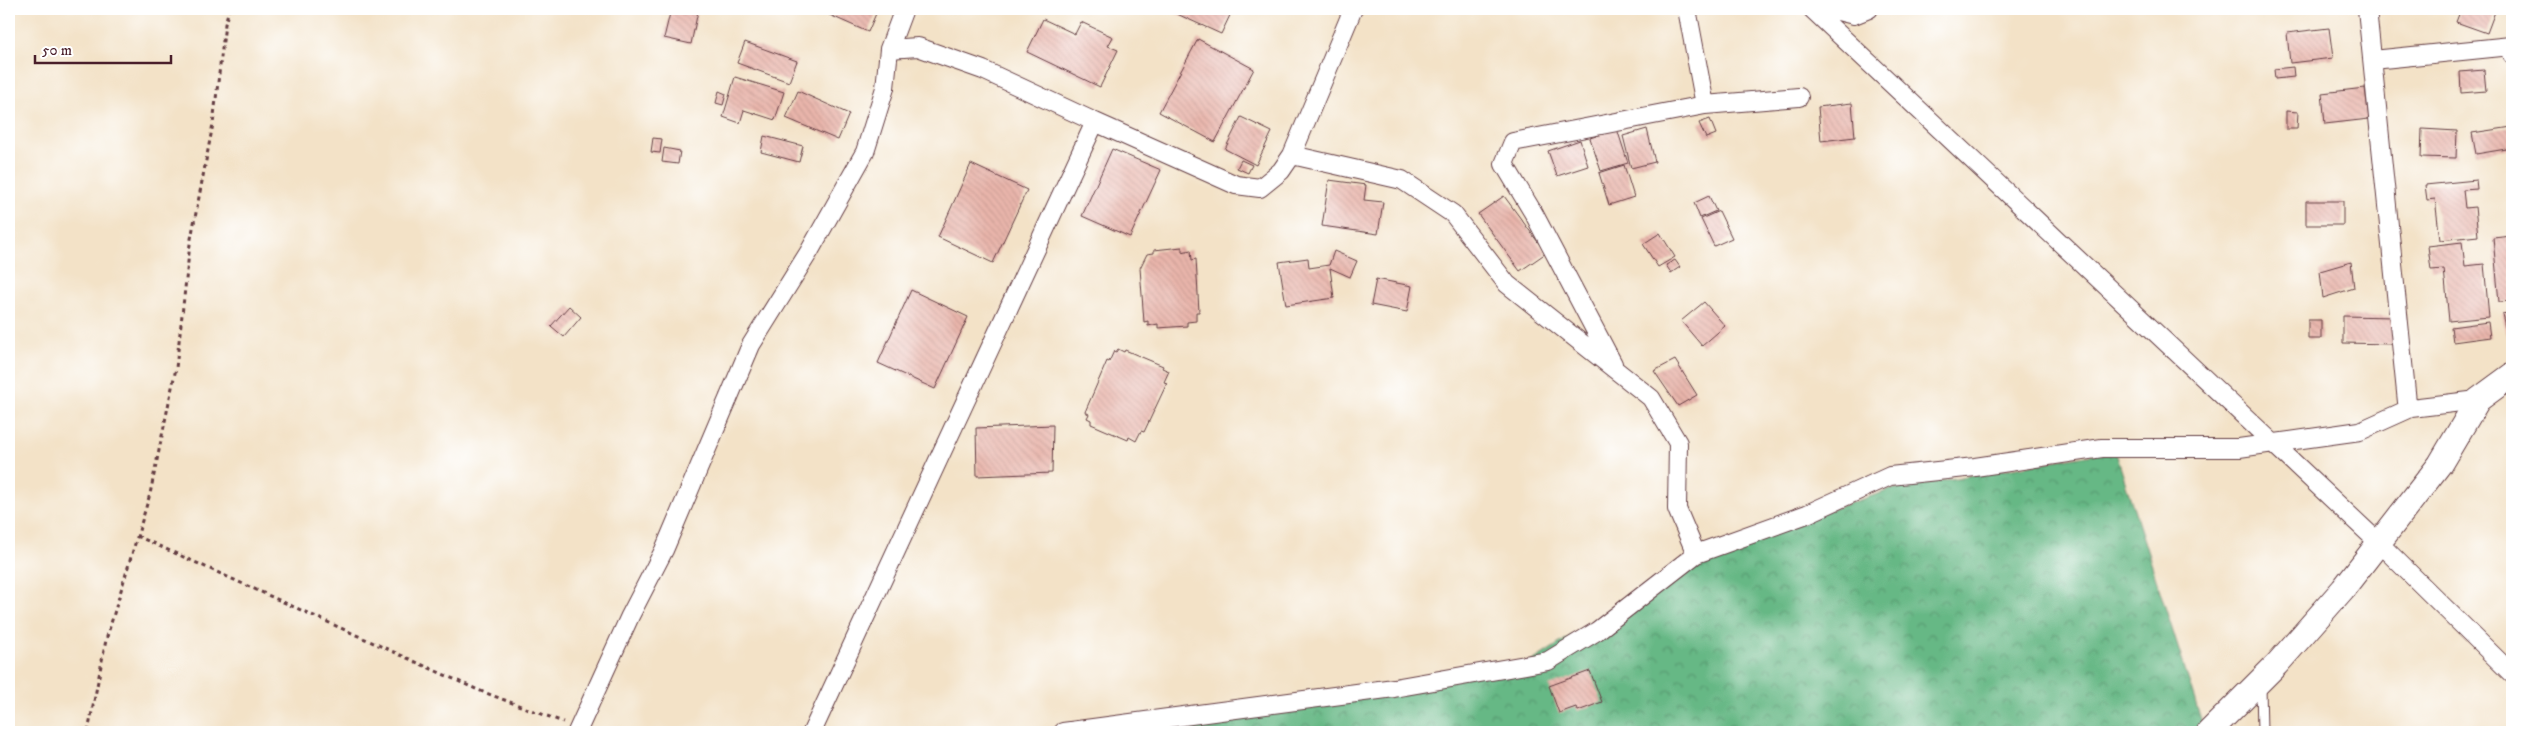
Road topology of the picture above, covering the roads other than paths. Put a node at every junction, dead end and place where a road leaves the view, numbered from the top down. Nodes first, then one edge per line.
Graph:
1 (904, 9) edge
2 (1353, 9) edge
3 (1687, 9) edge
4 (1812, 9) edge
5 (1830, 9) edge
6 (1869, 9) edge
7 (2367, 9) edge
8 (889, 49) junction
9 (2512, 54) edge
10 (2374, 60) junction
11 (1799, 97) dead end
12 (1705, 105) junction
13 (1094, 122) junction
14 (1292, 155) junction
15 (1615, 369) junction
16 (2512, 375) edge
17 (2478, 400) junction
18 (2411, 408) junction
19 (2270, 444) junction
20 (2379, 543) junction
21 (1696, 554) junction
22 (2512, 674) edge
23 (2260, 680) junction
24 (578, 730) edge
25 (812, 732) edge
26 (1062, 732) edge
27 (2209, 732) edge
28 (2262, 732) edge

1 - 8 street
2 - 14 street
3 - 12 street
4 - 19 street
5 - 6 street
7 - 10 street
8 - 13 street
8 - 24 street
9 - 10 street
10 - 18 street
11 - 12 street
12 - 15 street
13 - 14 street
13 - 25 street
14 - 15 street
15 - 21 street
16 - 17 street
17 - 18 street
17 - 20 street
18 - 19 street
19 - 20 street
19 - 21 street
20 - 22 street
20 - 23 street
21 - 26 street
23 - 27 street
23 - 28 lane

